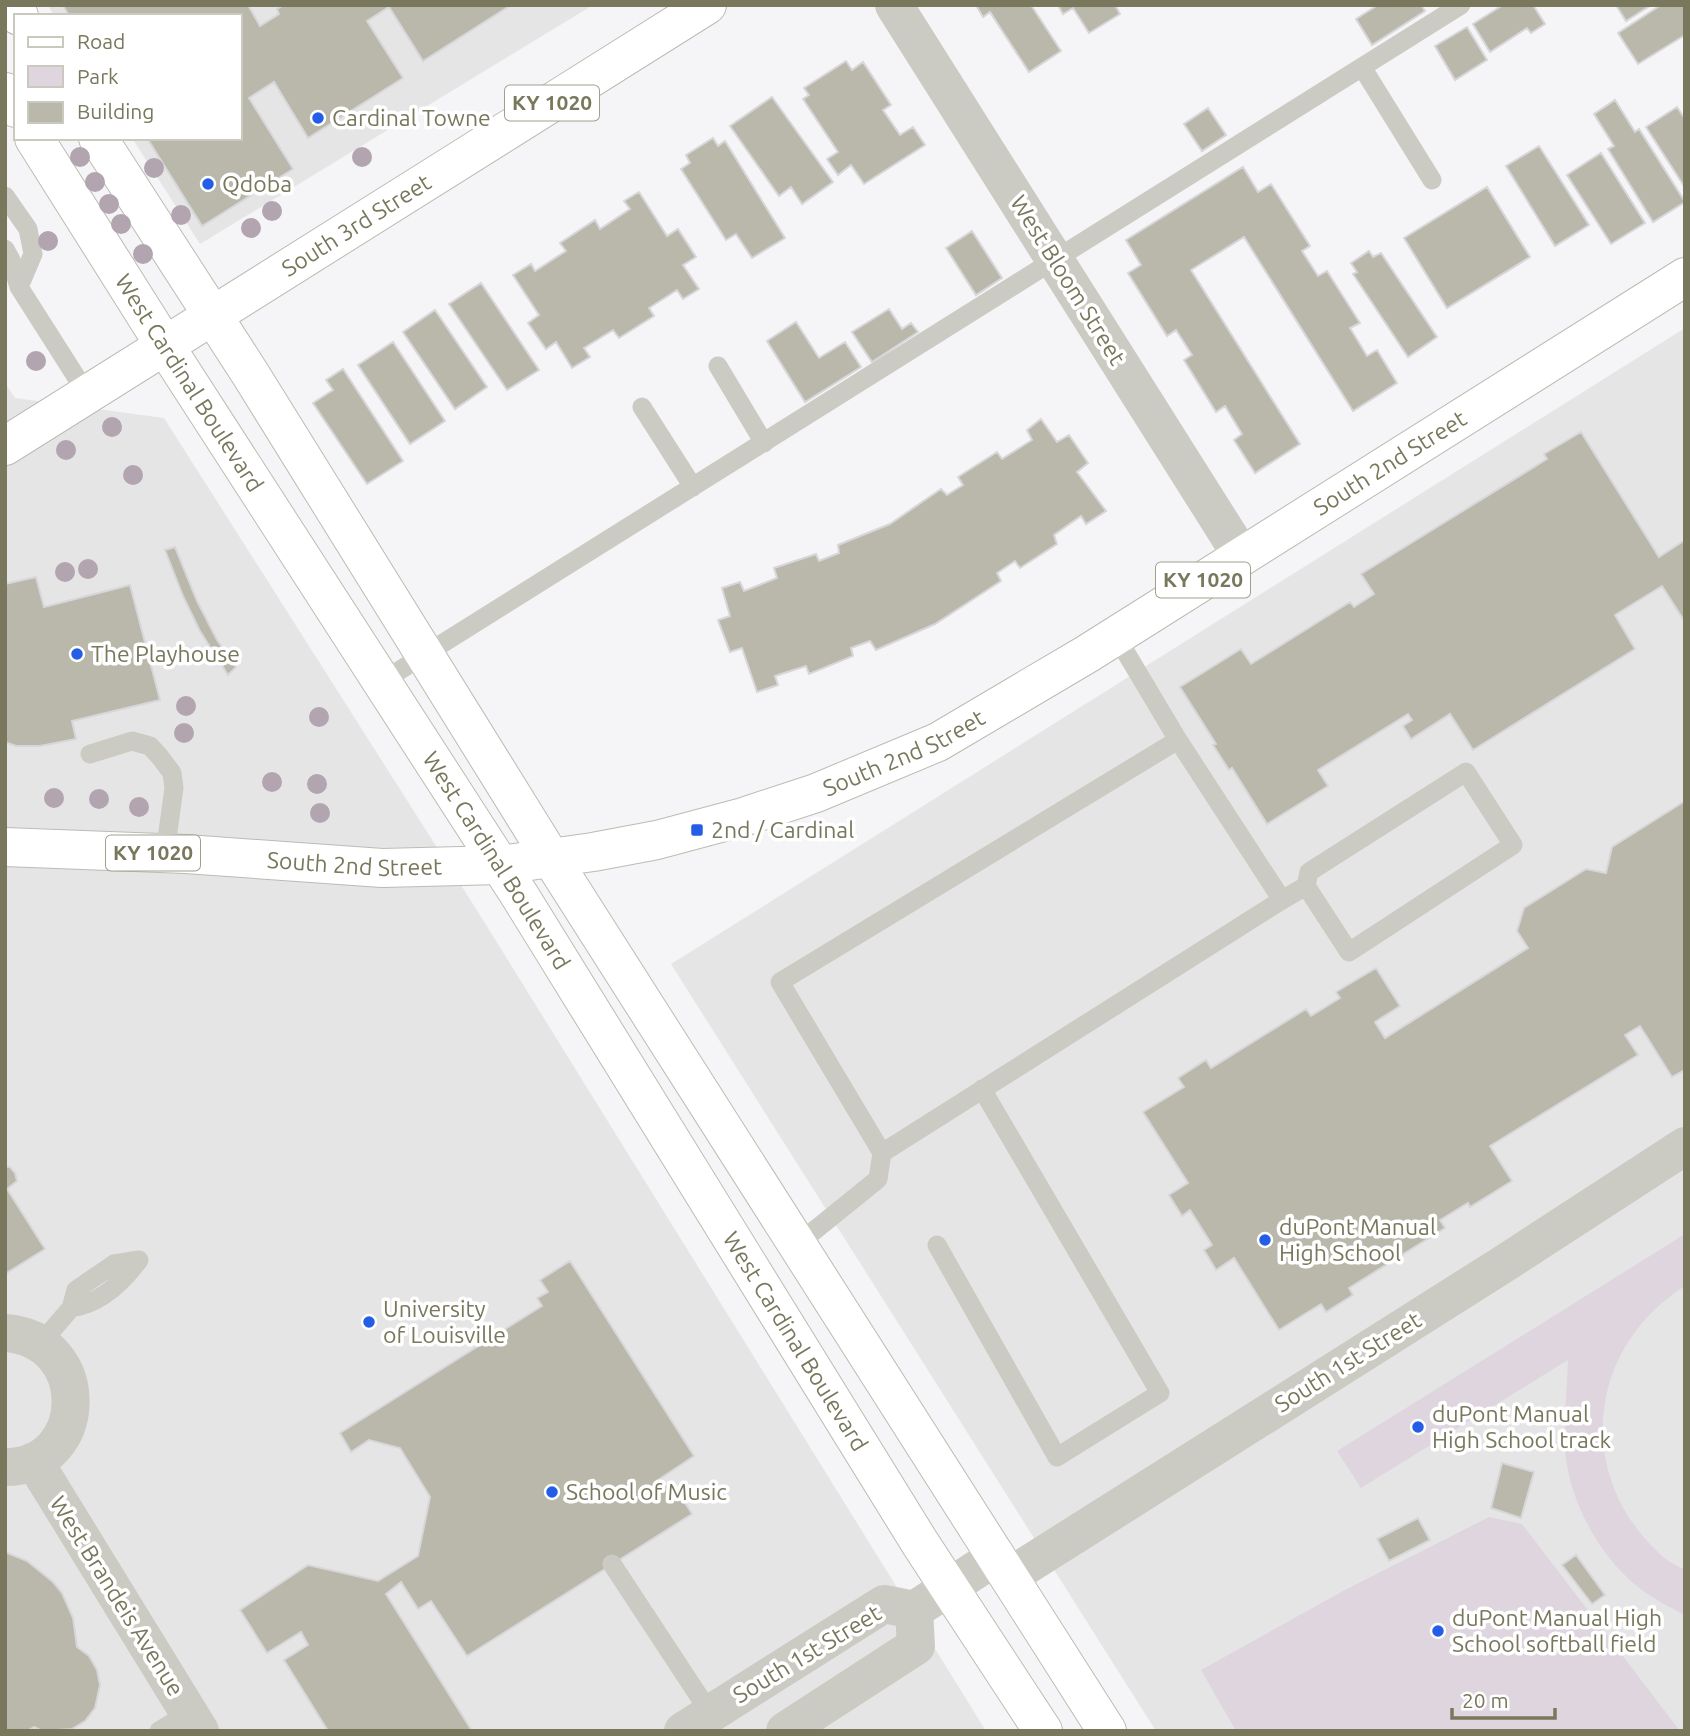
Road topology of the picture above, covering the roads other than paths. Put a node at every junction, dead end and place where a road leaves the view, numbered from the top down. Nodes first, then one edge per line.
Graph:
1 (708, 5) edge
2 (894, 5) edge
3 (1461, 5) edge
4 (1362, 68) junction
5 (35, 140) edge
6 (99, 140) edge
7 (1432, 180) dead end
8 (5, 196) edge
9 (5, 249) edge
10 (1055, 260) junction
11 (1685, 277) edge
12 (19, 287) junction
13 (212, 316) junction
14 (165, 346) junction
15 (718, 366) dead end
16 (88, 394) junction
17 (642, 407) dead end
18 (764, 443) junction
19 (5, 446) edge
20 (693, 487) junction
21 (1241, 555) junction
22 (1116, 636) junction
23 (426, 656) junction
24 (381, 682) junction
25 (1178, 740) junction
26 (90, 754) dead end
27 (5, 847) edge
28 (165, 853) junction
29 (551, 858) junction
30 (501, 865) junction
31 (1307, 879) junction
32 (1282, 900) junction
33 (982, 1090) junction
34 (1685, 1146) edge
35 (882, 1153) junction
36 (799, 1243) junction
37 (937, 1245) dead end
38 (71, 1308) dead end
39 (5, 1333) edge
40 (41, 1343) junction
41 (20, 1464) edge
42 (612, 1564) dead end
43 (1003, 1566) junction
44 (948, 1588) junction
45 (914, 1610) junction
46 (697, 1722) edge
47 (183, 1725) edge
48 (785, 1731) edge
49 (1043, 1731) edge
50 (1107, 1731) edge

1 - 13 main road, South 3rd Street / KY 1020
2 - 10 street, West Bloom Street
3 - 4 lane
4 - 7 lane
4 - 10 lane
5 - 14 main road, West Cardinal Boulevard
6 - 13 main road, West Cardinal Boulevard
8 - 12 lane
9 - 12 lane
10 - 18 lane
10 - 21 street, West Bloom Street
11 - 21 main road, South 2nd Street / KY 1020
12 - 16 lane
13 - 14 main road, South 3rd Street / KY 1020
13 - 23 main road, West Cardinal Boulevard
14 - 16 main road, South 3rd Street / KY 1020
14 - 24 main road, West Cardinal Boulevard
15 - 18 lane
16 - 19 main road, South 3rd Street / KY 1020
17 - 20 lane
18 - 20 lane
20 - 23 lane
21 - 22 main road, South 2nd Street / KY 1020
22 - 25 lane
22 - 29 main road, South 2nd Street / KY 1020
23 - 24 lane
23 - 29 main road, West Cardinal Boulevard
24 - 30 main road, West Cardinal Boulevard
25 - 32 lane
25 - 35 lane
26 - 28 lane
27 - 28 main road, South 2nd Street / KY 1020
28 - 30 main road, South 2nd Street / KY 1020
29 - 30 main road, South 2nd Street / KY 1020
29 - 36 main road, West Cardinal Boulevard
30 - 44 main road, West Cardinal Boulevard
31 - 31 lane
31 - 32 lane
32 - 33 lane
33 - 35 lane
33 - 37 lane
34 - 43 street, South 1st Street
35 - 36 lane
36 - 43 main road, West Cardinal Boulevard
38 - 40 lane
39 - 40 street
40 - 41 street
41 - 47 street, West Brandeis Avenue
42 - 46 lane
43 - 44 street, South 1st Street
43 - 50 main road, West Cardinal Boulevard
44 - 45 street, South 1st Street
44 - 49 main road, West Cardinal Boulevard
45 - 46 street, South 1st Street
45 - 48 street, South 1st Street

